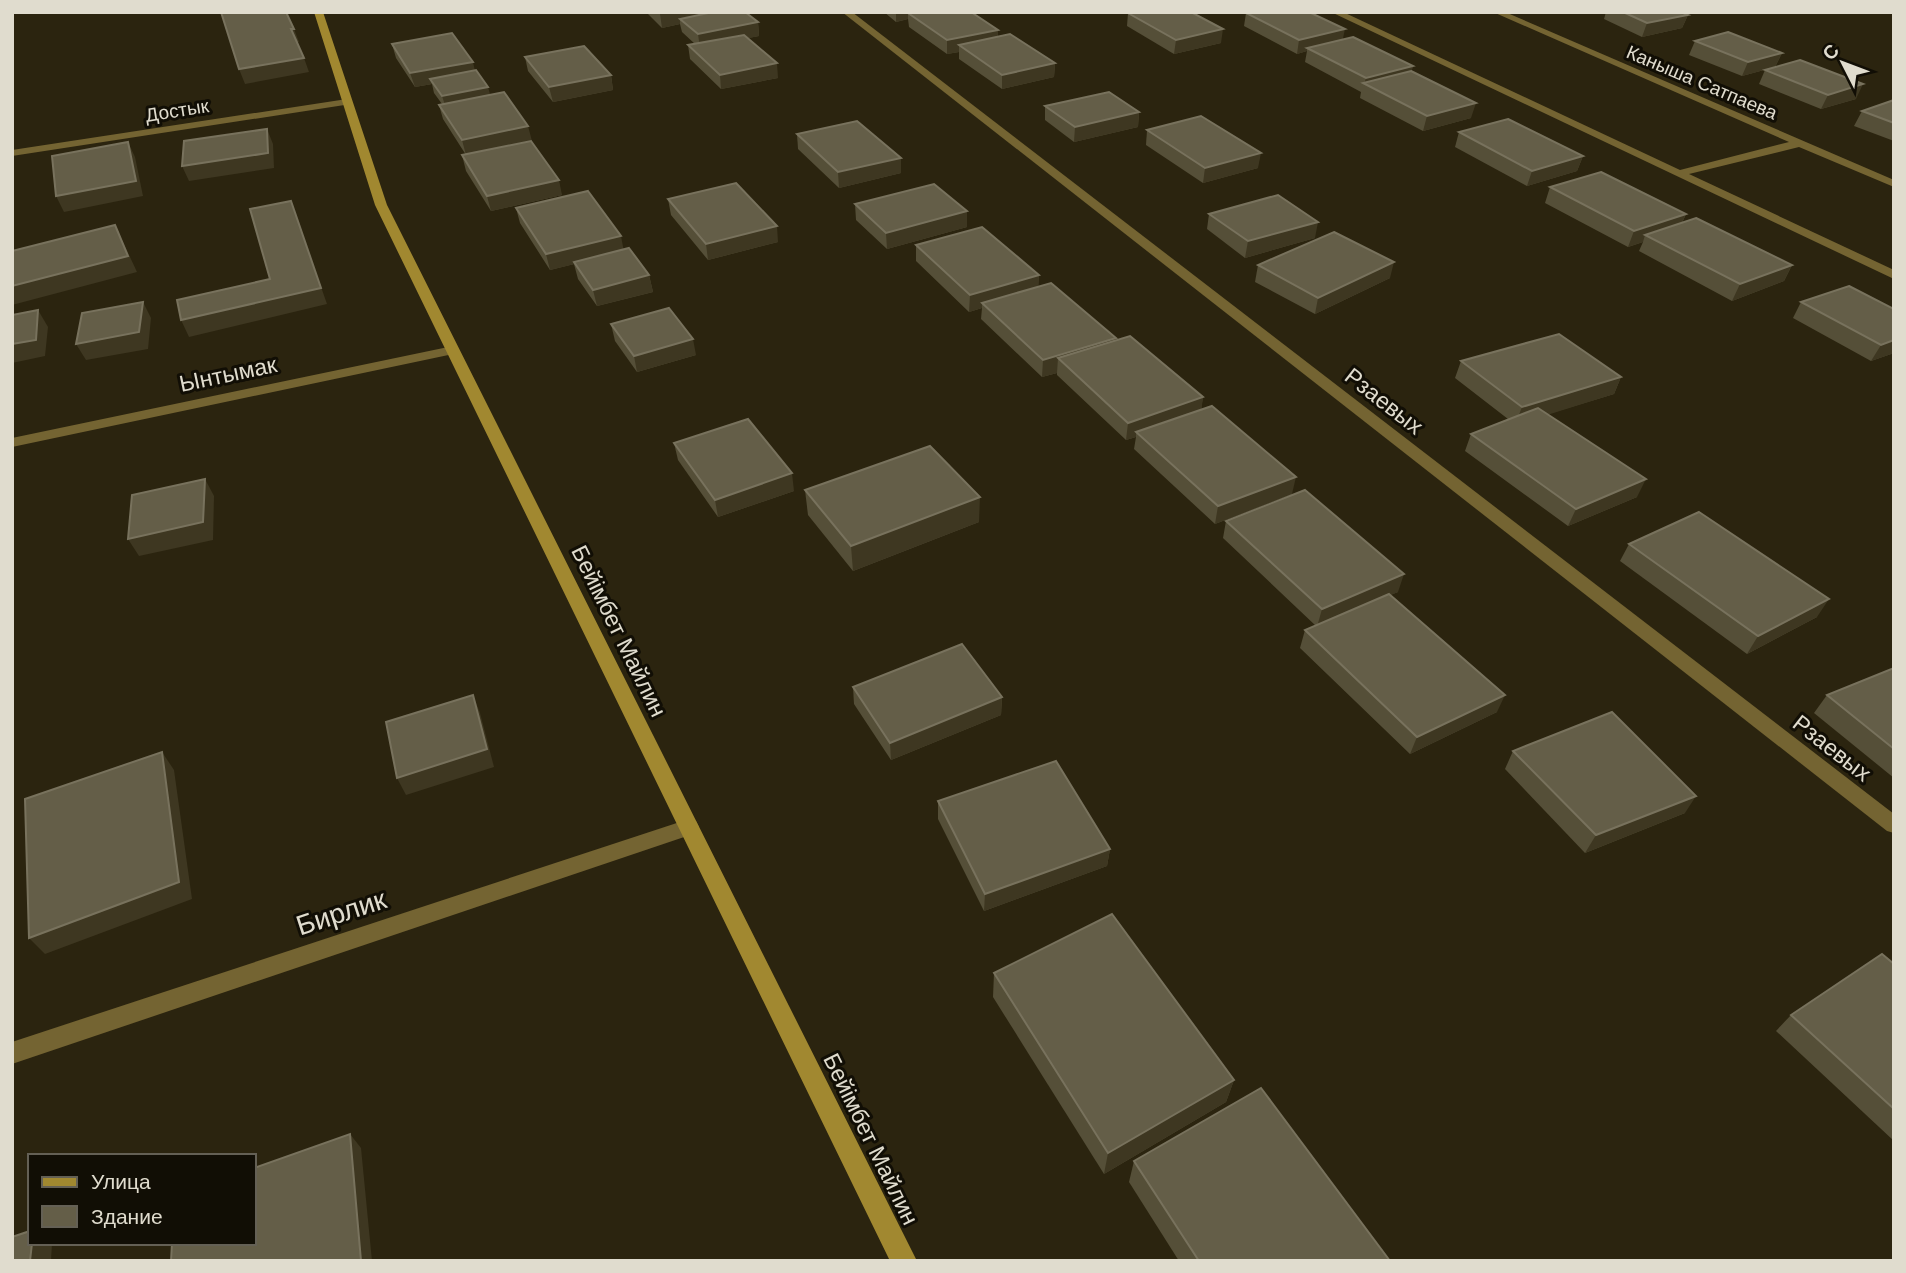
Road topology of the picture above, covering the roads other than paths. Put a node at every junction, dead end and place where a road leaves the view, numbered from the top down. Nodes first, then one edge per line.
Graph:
1 (317, 12) edge
2 (846, 12) edge
3 (1497, 12) edge
4 (1340, 13) edge
5 (347, 102) junction
6 (1800, 143) junction
7 (12, 153) edge
8 (1678, 174) junction
9 (1894, 184) edge
10 (1894, 275) edge
11 (453, 350) junction
12 (12, 443) edge
13 (1894, 825) edge
14 (689, 827) junction
15 (12, 1053) edge
16 (904, 1261) edge

1 - 5 street, Бейімбет Майлин
2 - 13 street, Рзаевых
3 - 6 street, Каныша Сатпаева
4 - 8 street
5 - 7 street, Достык
5 - 11 street, Бейімбет Майлин
6 - 8 street
6 - 9 street, Каныша Сатпаева
8 - 10 street
11 - 12 street, Ынтымак
11 - 14 street, Бейімбет Майлин
14 - 15 street, Бирлик
14 - 16 street, Бейімбет Майлин

